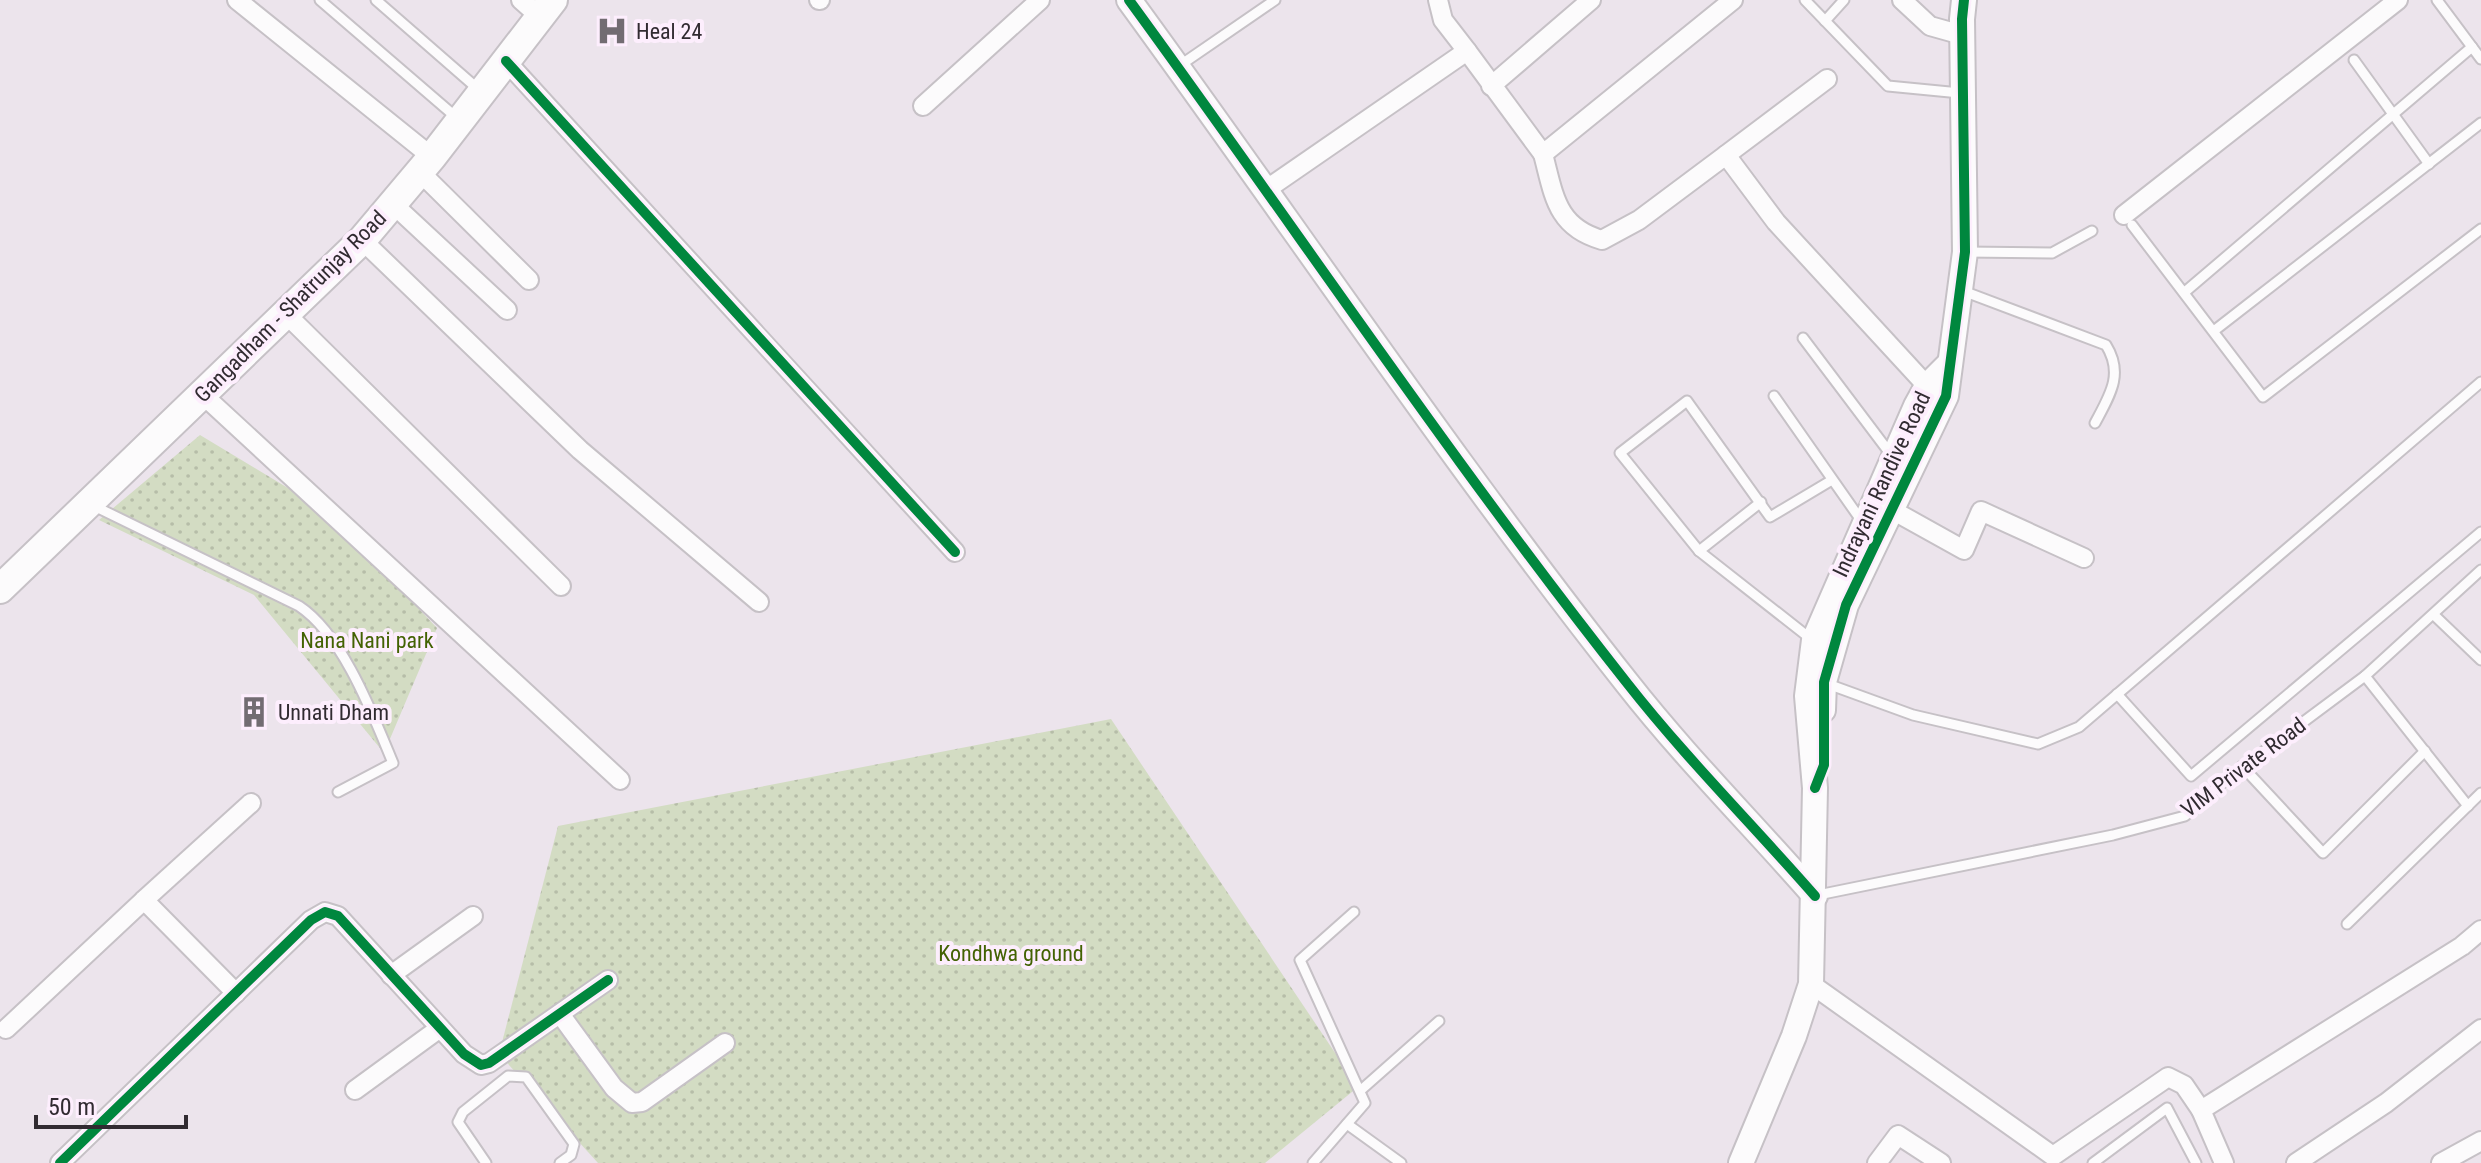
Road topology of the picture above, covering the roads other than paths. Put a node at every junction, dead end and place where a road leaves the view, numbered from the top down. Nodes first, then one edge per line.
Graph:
1 (237, 0) edge
2 (320, 0) edge
3 (376, 0) edge
4 (1040, 0) edge
5 (1129, 0) edge
6 (1275, 0) edge
7 (1438, 0) edge
8 (1591, 0) edge
9 (1733, 0) edge
10 (1805, 0) edge
11 (1844, 0) edge
12 (1902, 0) edge
13 (1964, 0) edge
14 (2398, 0) edge
15 (2437, 0) edge
16 (538, 5) edge
17 (1825, 21) junction
18 (1962, 35) junction
19 (2472, 47) junction
20 (1467, 51) junction
21 (2481, 59) edge
22 (2354, 60) dead end
23 (506, 61) junction
24 (1178, 67) junction
25 (1827, 79) dead end
26 (1491, 86) junction
27 (481, 91) junction
28 (1963, 94) junction
29 (923, 106) dead end
30 (2393, 114) junction
31 (460, 121) junction
32 (2481, 123) edge
33 (1543, 154) junction
34 (1726, 155) junction
35 (426, 164) junction
36 (2429, 164) junction
37 (1267, 189) junction
38 (393, 204) junction
39 (2128, 220) joint
40 (2481, 229) edge
41 (2092, 231) dead end
42 (362, 240) junction
43 (1965, 252) junction
44 (529, 280) dead end
45 (1960, 290) junction
46 (2186, 291) junction
47 (507, 310) dead end
48 (285, 313) junction
49 (2215, 330) junction
50 (1803, 338) dead end
51 (2481, 382) edge
52 (1936, 391) junction
53 (202, 394) junction
54 (1774, 396) dead end
55 (2095, 423) dead end
56 (1892, 456) junction
57 (1832, 480) junction
58 (1761, 502) junction
59 (88, 504) junction
60 (1892, 510) junction
61 (1863, 523) junction
62 (2481, 532) edge
63 (1699, 551) junction
64 (955, 552) dead end
65 (2084, 558) dead end
66 (2481, 570) edge
67 (561, 586) dead end
68 (0, 589) edge
69 (759, 602) dead end
70 (2434, 615) junction
71 (1814, 640) junction
72 (2481, 660) edge
73 (2365, 676) junction
74 (1816, 677) junction
75 (2117, 694) junction
76 (2425, 751) junction
77 (2242, 766) junction
78 (620, 780) dead end
79 (338, 792) dead end
80 (2481, 793) edge
81 (251, 803) dead end
82 (2468, 806) junction
83 (1815, 896) junction
84 (144, 900) junction
85 (1354, 912) dead end
86 (473, 916) dead end
87 (2347, 924) dead end
88 (2481, 930) edge
89 (391, 975) junction
90 (608, 980) dead end
91 (1811, 984) junction
92 (236, 993) junction
93 (560, 1014) junction
94 (1439, 1021) dead end
95 (440, 1028) junction
96 (6, 1029) dead end
97 (2481, 1029) edge
98 (725, 1043) dead end
99 (355, 1090) dead end
100 (1361, 1090) junction
101 (2201, 1110) junction
102 (1347, 1124) junction
103 (2481, 1141) edge
104 (2048, 1160) edge
105 (60, 1163) edge
106 (486, 1163) edge
107 (560, 1163) edge
108 (1313, 1163) edge
109 (1401, 1163) edge
110 (1741, 1163) edge
111 (1877, 1163) edge
112 (1941, 1163) edge
113 (2093, 1163) edge
114 (2196, 1163) edge
115 (2224, 1163) edge
116 (2296, 1163) edge
117 (2441, 1163) edge

1 - 35 street
2 - 31 lane
3 - 27 lane
4 - 29 street
5 - 24 street
6 - 24 lane
7 - 20 street
8 - 26 street
9 - 33 street
10 - 17 lane
11 - 17 lane
12 - 18 street
13 - 18 street, Indrayani Randive Road
14 - 39 street
15 - 19 lane
16 - 23 main road, Gangadham - Shatrunjay Road
17 - 28 lane
18 - 28 street, Indrayani Randive Road
19 - 21 lane
19 - 30 lane
20 - 26 street
20 - 37 street
22 - 30 lane
23 - 27 main road, Gangadham - Shatrunjay Road
23 - 64 street
24 - 37 street
25 - 34 street
26 - 33 street
27 - 31 main road, Gangadham - Shatrunjay Road
28 - 43 street, Indrayani Randive Road
30 - 36 lane
30 - 46 lane
31 - 35 main road, Gangadham - Shatrunjay Road
32 - 36 lane
33 - 34 street
34 - 52 street
35 - 38 main road, Gangadham - Shatrunjay Road
35 - 44 street
36 - 49 lane
37 - 83 street
38 - 42 main road, Gangadham - Shatrunjay Road
38 - 47 street
39 - 46 lane
40 - 49 lane
41 - 43 lane
42 - 48 main road, Gangadham - Shatrunjay Road
42 - 69 street
43 - 45 street, Indrayani Randive Road
45 - 52 street, Indrayani Randive Road
45 - 55 lane
46 - 49 lane
48 - 53 main road, Gangadham - Shatrunjay Road
48 - 67 street
50 - 56 lane
51 - 75 lane
52 - 56 street, Indrayani Randive Road
52 - 60 street, Indrayani Randive Road
53 - 59 main road, Gangadham - Shatrunjay Road
53 - 78 street
54 - 57 lane
56 - 61 street, Indrayani Randive Road
57 - 58 lane
57 - 61 lane
58 - 63 lane
58 - 63 lane
59 - 68 main road, Gangadham - Shatrunjay Road
59 - 79 lane
60 - 65 street
60 - 74 street, Indrayani Randive Road
61 - 71 street, Indrayani Randive Road
62 - 75 lane
63 - 71 lane
66 - 70 lane, VIM Private Road
70 - 72 lane
70 - 73 lane, VIM Private Road
71 - 74 street, Indrayani Randive Road
73 - 76 lane
73 - 77 lane, VIM Private Road
74 - 75 lane
74 - 83 street, Indrayani Randive Road
76 - 77 lane
76 - 82 lane
77 - 83 lane, VIM Private Road
80 - 82 lane
81 - 84 street
82 - 87 lane
83 - 91 street, Indrayani Randive Road
84 - 92 street
84 - 96 street
85 - 100 lane
86 - 89 street
88 - 101 street
89 - 92 street
89 - 95 street
90 - 93 street
91 - 104 street
91 - 110 street, Indrayani Randive Road
92 - 105 street
93 - 95 street
93 - 98 street
94 - 100 lane
95 - 99 street
97 - 116 street
100 - 102 lane
101 - 104 street
101 - 115 street
102 - 108 lane
102 - 109 lane
103 - 117 street
106 - 107 lane
111 - 112 street
113 - 114 lane

